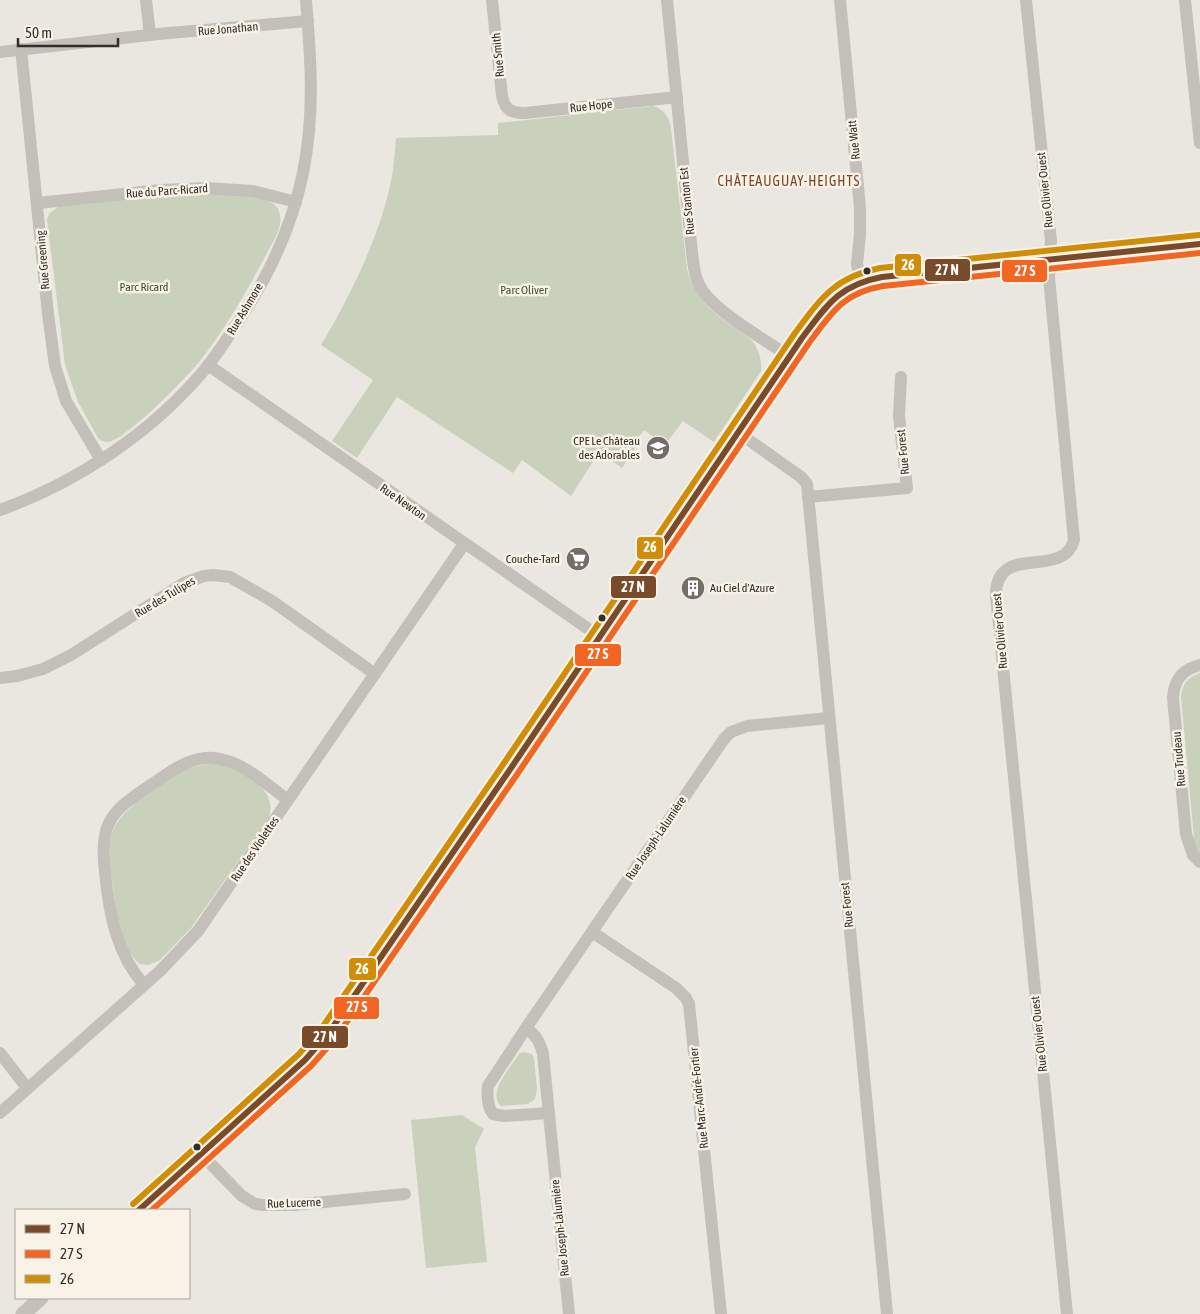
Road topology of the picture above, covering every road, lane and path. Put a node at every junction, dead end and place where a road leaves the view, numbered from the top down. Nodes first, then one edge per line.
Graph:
1 (146, 0) edge
2 (306, 0) edge
3 (492, 0) edge
4 (667, 0) edge
5 (840, 0) edge
6 (1026, 0) edge
7 (1185, 0) edge
8 (308, 22) junction
9 (150, 35) junction
10 (21, 49) junction
11 (0, 52) edge
12 (677, 97) junction
13 (507, 109) joint
14 (1200, 143) edge
15 (296, 202) junction
16 (38, 203) junction
17 (1200, 244) edge
18 (1050, 259) junction
19 (860, 280) junction
20 (790, 356) junction
21 (208, 366) junction
22 (901, 377) dead end
23 (739, 433) junction
24 (101, 460) junction
25 (808, 497) junction
26 (0, 510) edge
27 (464, 544) junction
28 (600, 638) junction
29 (1200, 665) edge
30 (375, 674) junction
31 (0, 678) edge
32 (829, 718) junction
33 (288, 800) junction
34 (1200, 862) edge
35 (592, 932) junction
36 (144, 985) junction
37 (526, 1028) junction
38 (0, 1053) edge
39 (27, 1088) junction
40 (549, 1112) junction
41 (0, 1113) edge
42 (201, 1154) junction
43 (405, 1194) dead end
44 (140, 1209) edge
45 (40, 1299) edge
46 (23, 1314) edge
47 (569, 1314) edge
48 (721, 1314) edge
49 (887, 1314) edge
50 (1067, 1314) edge

1 - 9 street
2 - 8 street, Rue Ashmore
3 - 13 street, Rue Smith
4 - 12 street, Rue Stanton Est
5 - 19 street, Rue Watt
6 - 18 street, Rue Olivier Ouest
7 - 14 street
8 - 9 street, Rue Jonathan
8 - 15 street, Rue Ashmore
9 - 10 street, Rue Jonathan
10 - 11 street, Rue Jonathan
10 - 16 street, Rue Greening
12 - 13 street, Rue Hope
12 - 20 street, Rue Stanton Est
15 - 16 street, Rue du Parc-Ricard
15 - 21 street, Rue Ashmore
16 - 24 street, Rue Greening
17 - 18 street
18 - 19 street
18 - 50 street, Rue Olivier Ouest
19 - 20 street
20 - 23 street
21 - 24 street, Rue Ashmore
21 - 27 street, Rue Newton
22 - 25 street, Rue Forest
23 - 25 street, Rue Forest
23 - 28 street
24 - 26 street, Rue Ashmore
25 - 32 street, Rue Forest
27 - 28 street, Rue Newton
27 - 30 street, Rue des Violettes
28 - 42 street
29 - 34 street, Rue Trudeau
30 - 31 street, Rue des Tulipes
30 - 33 street, Rue des Violettes
32 - 35 street, Rue Joseph-Lalumière
32 - 49 street, Rue Forest
33 - 36 street, Rue des Violettes
33 - 36 street
35 - 37 street, Rue Joseph-Lalumière
35 - 48 street, Rue Marc-André-Fortier
36 - 39 street, Rue des Violettes
37 - 40 street, Rue Joseph-Lalumière
37 - 40 street, Rue Joseph-Lalumière
38 - 39 street
39 - 41 street, Rue des Violettes
40 - 47 street, Rue Joseph-Lalumière
42 - 43 street, Rue Lucerne
42 - 44 street
45 - 46 street

